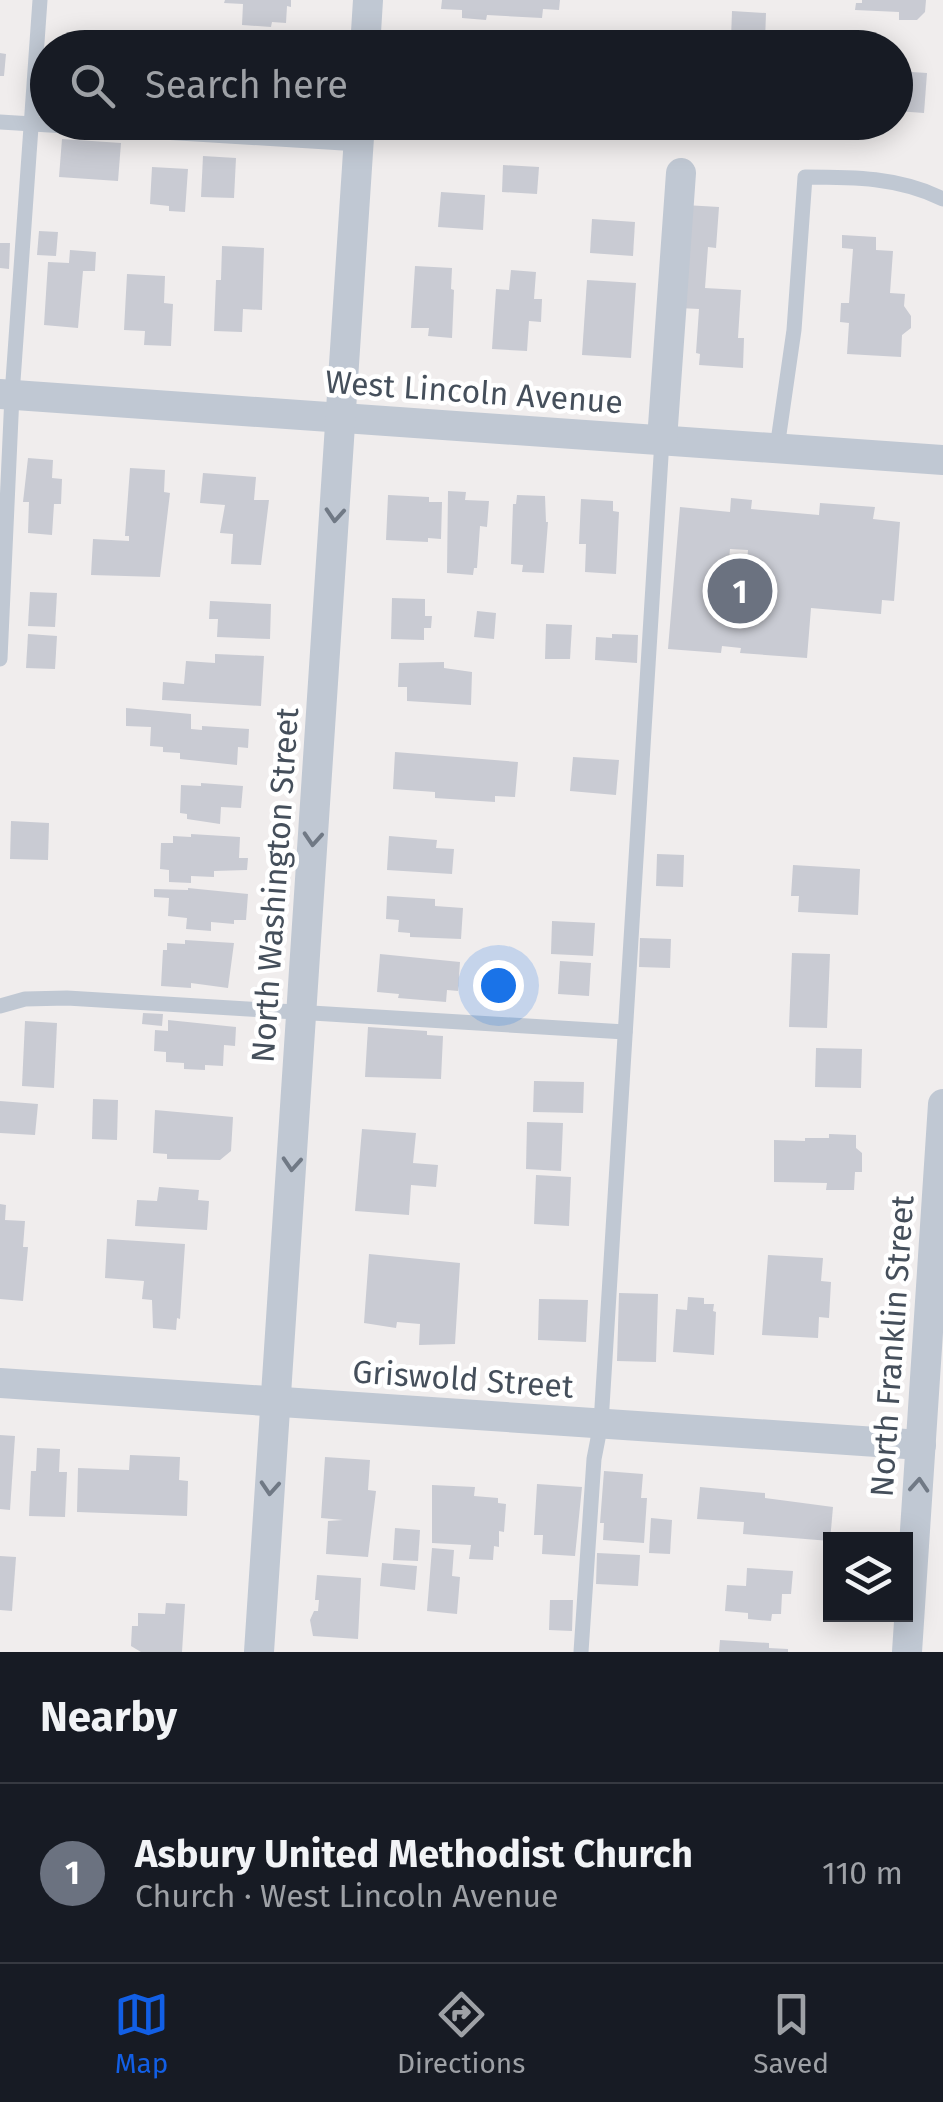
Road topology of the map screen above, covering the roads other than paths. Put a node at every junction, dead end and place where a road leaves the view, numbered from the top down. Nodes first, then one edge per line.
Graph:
1 (40, 0) edge
2 (368, 0) edge
3 (38, 30) edge
4 (366, 30) edge
5 (0, 122) edge
6 (30, 124) edge
7 (30, 135) edge
8 (359, 140) edge
9 (681, 173) dead end
10 (943, 199) edge
11 (6, 395) edge
12 (342, 418) junction
13 (662, 440) junction
14 (776, 448) junction
15 (943, 460) edge
16 (0, 659) edge
17 (0, 1006) edge
18 (302, 1015) junction
19 (625, 1032) junction
20 (943, 1104) edge
21 (0, 1383) edge
22 (276, 1401) junction
23 (601, 1423) junction
24 (921, 1444) junction
25 (259, 1652) edge
26 (581, 1652) edge
27 (907, 1652) edge

1 - 3 lane
2 - 4 street
5 - 6 lane
7 - 11 lane
8 - 12 street, North Washington Street
9 - 13 street
10 - 14 lane
11 - 12 street, West Lincoln Avenue
11 - 16 lane
12 - 13 street, West Lincoln Avenue
12 -> 18 street, North Washington Street
13 - 14 street, West Lincoln Avenue
13 - 19 lane
14 - 15 street, West Lincoln Avenue
17 - 18 lane
18 - 19 lane
18 -> 22 street, North Washington Street
19 - 23 lane
20 - 24 street, North Franklin Street
21 - 22 street, Griswold Street
22 - 23 street, Griswold Street
22 -> 25 street, North Washington Street
23 - 24 street, Griswold Street
23 - 26 lane
27 -> 24 street, North Franklin Street

